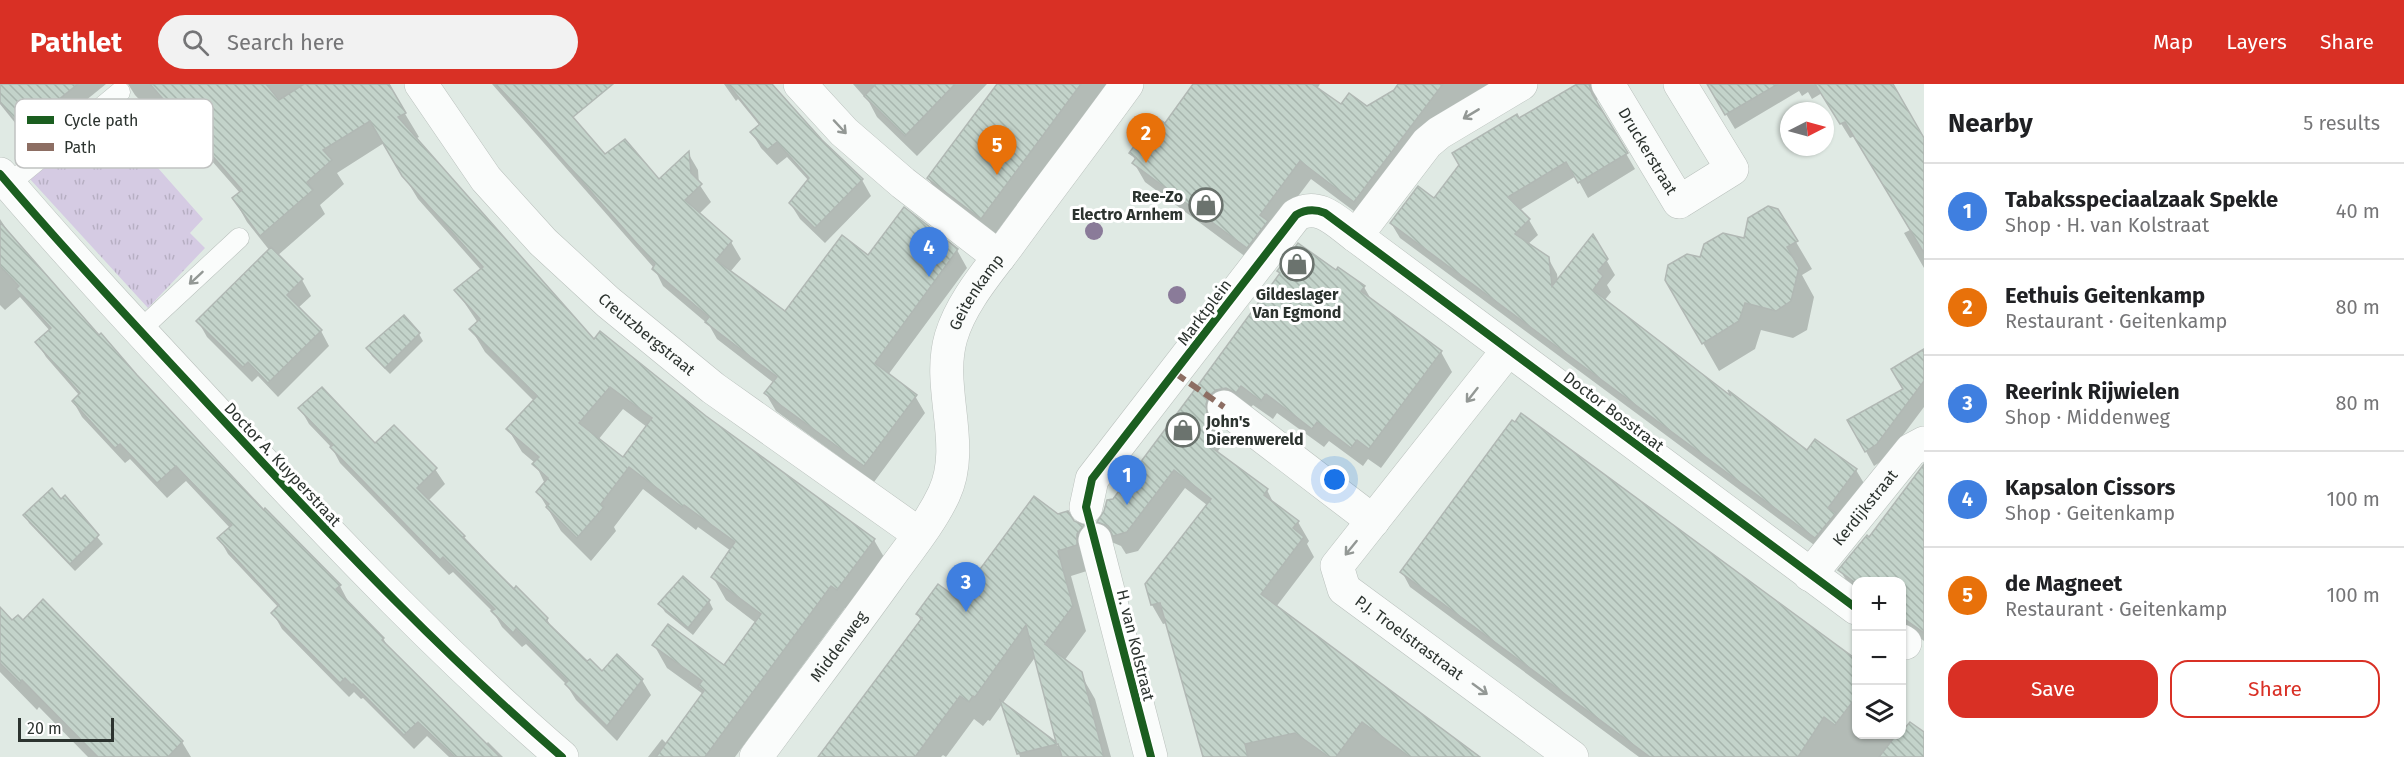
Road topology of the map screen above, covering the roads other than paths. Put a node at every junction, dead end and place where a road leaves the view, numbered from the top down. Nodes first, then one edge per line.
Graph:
1 (422, 84) edge
2 (800, 84) edge
3 (1127, 84) edge
4 (1521, 84) edge
5 (1608, 84) edge
6 (1680, 84) edge
7 (120, 92) dead end
8 (111, 99) edge
9 (19, 168) edge
10 (4, 179) edge
11 (1356, 236) junction
12 (239, 238) dead end
13 (999, 257) junction
14 (139, 330) junction
15 (1508, 350) junction
16 (1224, 407) dead end
17 (1924, 443) edge
18 (1089, 493) dead end
19 (1373, 521) junction
20 (919, 534) junction
21 (1095, 540) dead end
22 (1810, 575) junction
23 (1852, 604) edge
24 (562, 757) edge
25 (756, 757) edge
26 (1151, 757) edge
27 (1572, 757) edge

1 - 20 street, Creutzbergstraat
2 -> 13 street
3 - 13 street, Geitenkamp
4 -> 11 street
5 - 6 street, Druckerstraat
7 - 8 lane
9 - 10 lane
10 - 14 street, Doctor A. Kuyperstraat
11 - 15 street, Doctor Bosstraat
11 - 18 street, Marktplein
12 -> 14 lane
13 - 20 street, Geitenkamp
14 - 24 street, Doctor A. Kuyperstraat
15 -> 19 street, P.J. Troelstrastraat
15 - 22 street, Doctor Bosstraat
16 - 19 street
17 - 22 street, Kerdijkstraat
19 -> 27 street, P.J. Troelstrastraat
20 - 25 street, Middenweg
21 - 26 street, H. van Kolstraat
22 - 23 street, Doctor Bosstraat

